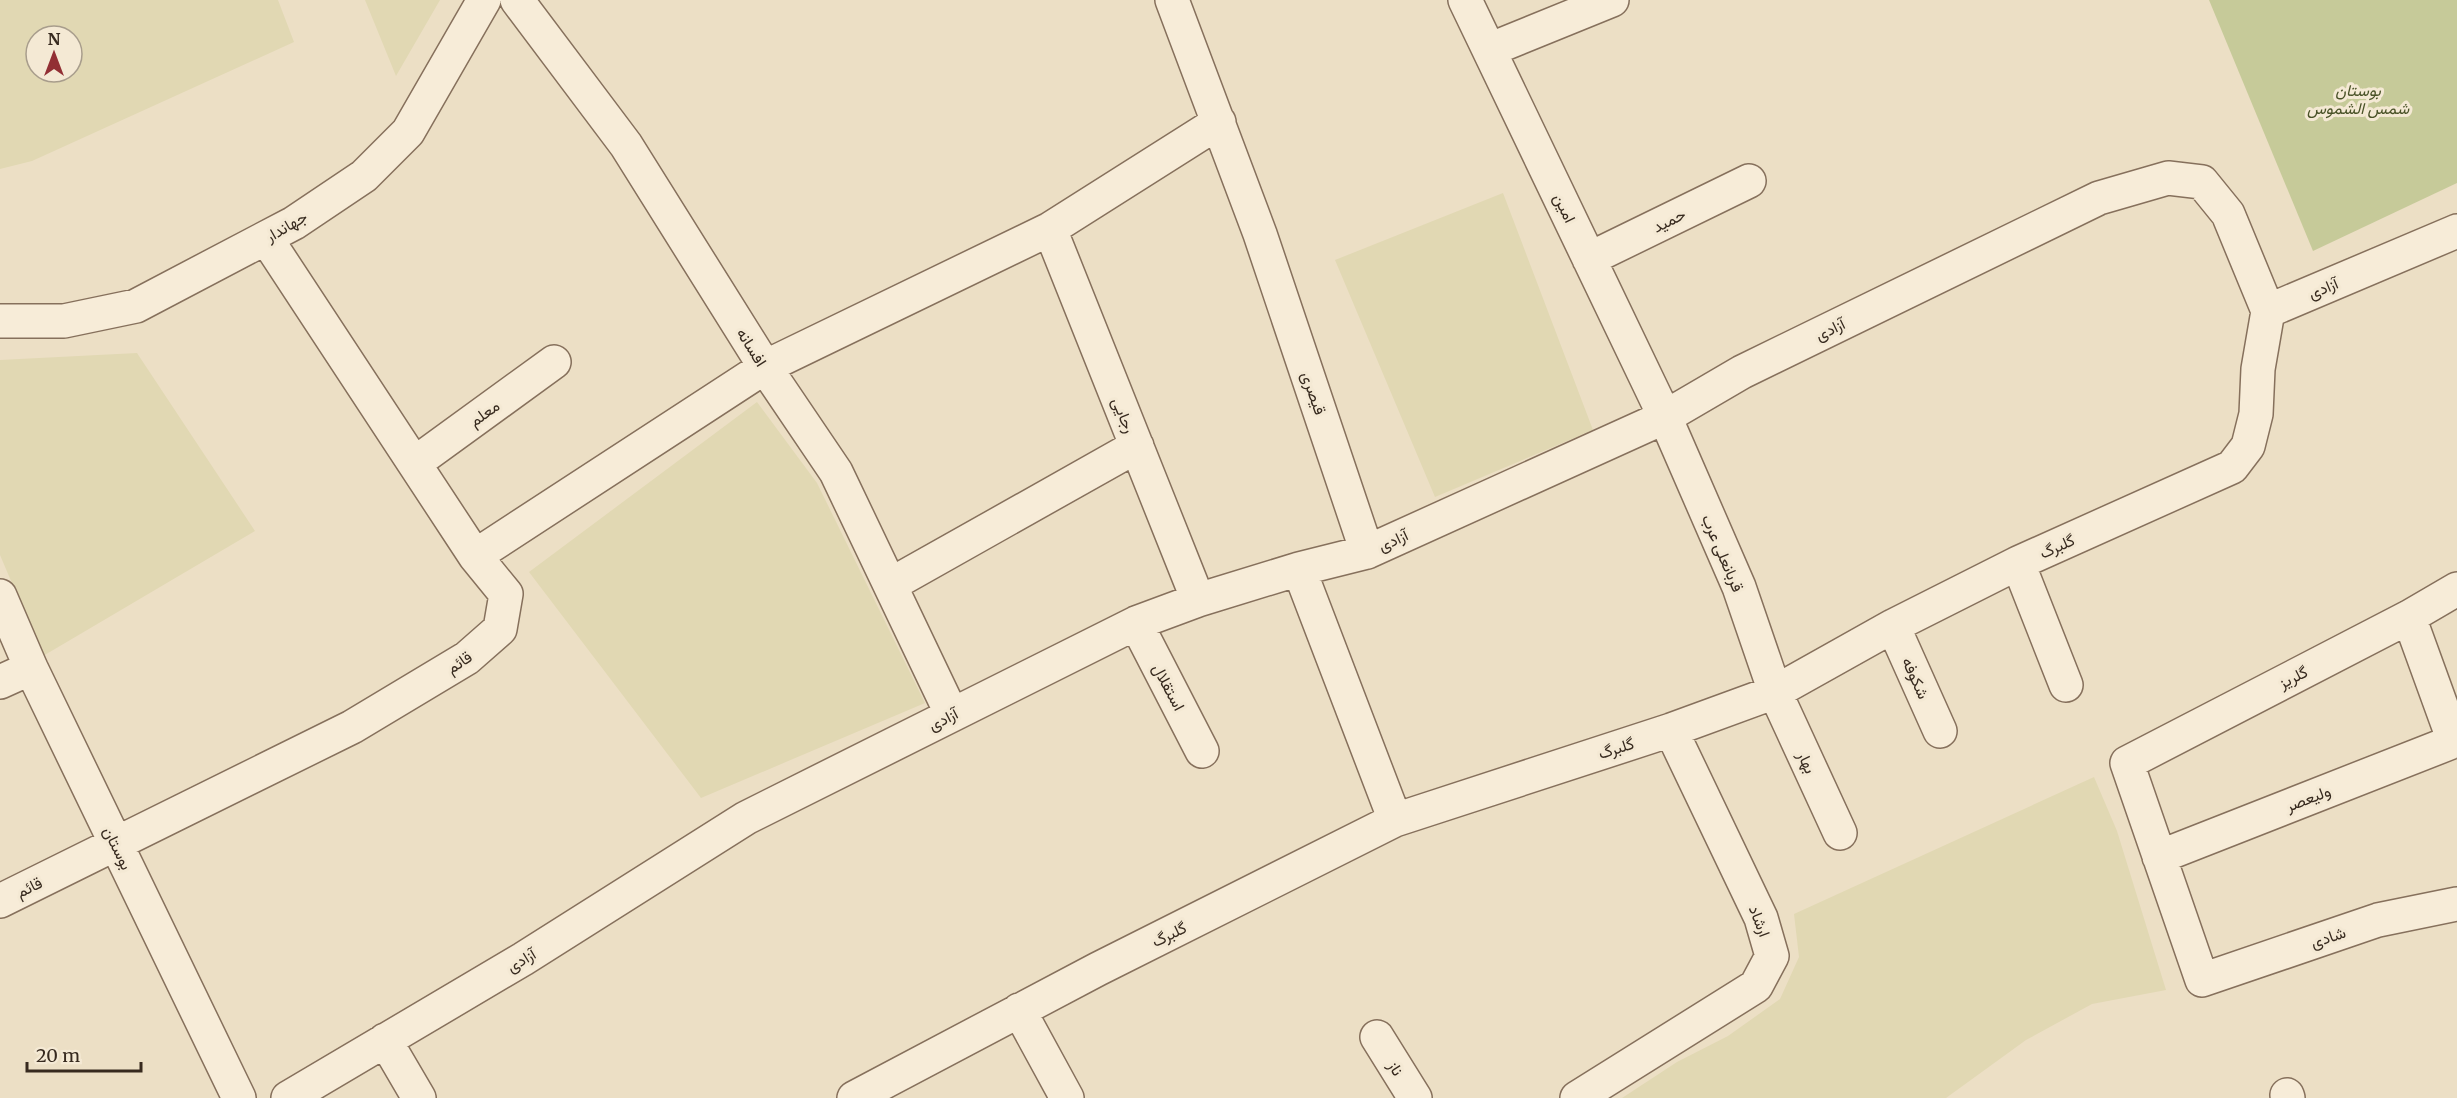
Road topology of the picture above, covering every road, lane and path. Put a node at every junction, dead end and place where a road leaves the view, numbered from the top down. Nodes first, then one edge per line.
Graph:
1 (484, 0) edge
2 (517, 0) edge
3 (1172, 0) edge
4 (1465, 0) edge
5 (1612, 0) edge
6 (1489, 50) junction
7 (1219, 122) junction
8 (1749, 181) dead end
9 (1050, 229) junction
10 (2457, 231) edge
11 (266, 238) junction
12 (1589, 259) junction
13 (2268, 311) junction
14 (0, 321) edge
15 (554, 362) dead end
16 (765, 367) junction
17 (1665, 417) junction
18 (1137, 446) junction
19 (415, 464) junction
20 (1367, 552) junction
21 (476, 556) junction
22 (2018, 563) junction
23 (1299, 569) junction
24 (890, 585) junction
25 (2457, 589) edge
26 (0, 596) edge
27 (1198, 600) junction
28 (2409, 617) junction
29 (1136, 623) junction
30 (1893, 626) junction
31 (31, 668) junction
32 (0, 682) edge
33 (2066, 685) dead end
34 (1775, 692) junction
35 (952, 715) junction
36 (1671, 730) junction
37 (1940, 731) dead end
38 (2455, 741) edge
39 (1203, 751) dead end
40 (1395, 820) junction
41 (1840, 833) dead end
42 (117, 844) junction
43 (2159, 857) junction
44 (0, 901) edge
45 (2457, 904) edge
46 (1019, 1010) junction
47 (1377, 1037) dead end
48 (385, 1040) junction
49 (239, 1098) edge
50 (288, 1098) edge
51 (419, 1098) edge
52 (854, 1098) edge
53 (1067, 1098) edge
54 (1415, 1098) edge
55 (1577, 1098) edge

1 - 11 street, جهاندار
2 - 16 street, افسانه
3 - 7 street, قیصری
4 - 6 street, امین
5 - 6 street
6 - 12 street, امین
7 - 9 street
7 - 20 street, قیصری
8 - 12 street, حمید
9 - 16 street
9 - 18 street, رجایی
10 - 13 street, آزادی
11 - 14 street, جهاندار
11 - 19 street, قائم
12 - 17 street, امین
13 - 17 street, آزادی
13 - 22 street, گلبرگ
15 - 19 street, معلم
16 - 21 street
16 - 24 street, افسانه
17 - 20 street, آزادی
17 - 34 street, قربانعلی عرب
18 - 24 street
18 - 27 street, رجایی
19 - 21 street, قائم
20 - 23 street, آزادی
21 - 42 street, قائم
22 - 30 street, گلبرگ
22 - 33 street
23 - 27 street, آزادی
23 - 40 street
24 - 35 street, افسانه
25 - 28 street, گلریز
26 - 31 street, بوستان
27 - 29 street, آزادی
28 - 38 street
28 - 43 street, گلریز
29 - 35 street, آزادی
29 - 39 street, استقلال
30 - 34 street, گلبرگ
30 - 37 street, شکوفه
31 - 32 street
31 - 42 street, بوستان
34 - 36 street, گلبرگ
34 - 41 street, بهار
35 - 48 street, آزادی
36 - 40 street, گلبرگ
36 - 55 street, ارشاد
38 - 43 street, ولیعصر
40 - 46 street, گلبرگ
42 - 44 street, قائم
42 - 49 street, بوستان
43 - 45 street, شادی
46 - 52 street, گلبرگ
46 - 53 street
47 - 54 street, ناز
48 - 50 street, آزادی
48 - 51 street

